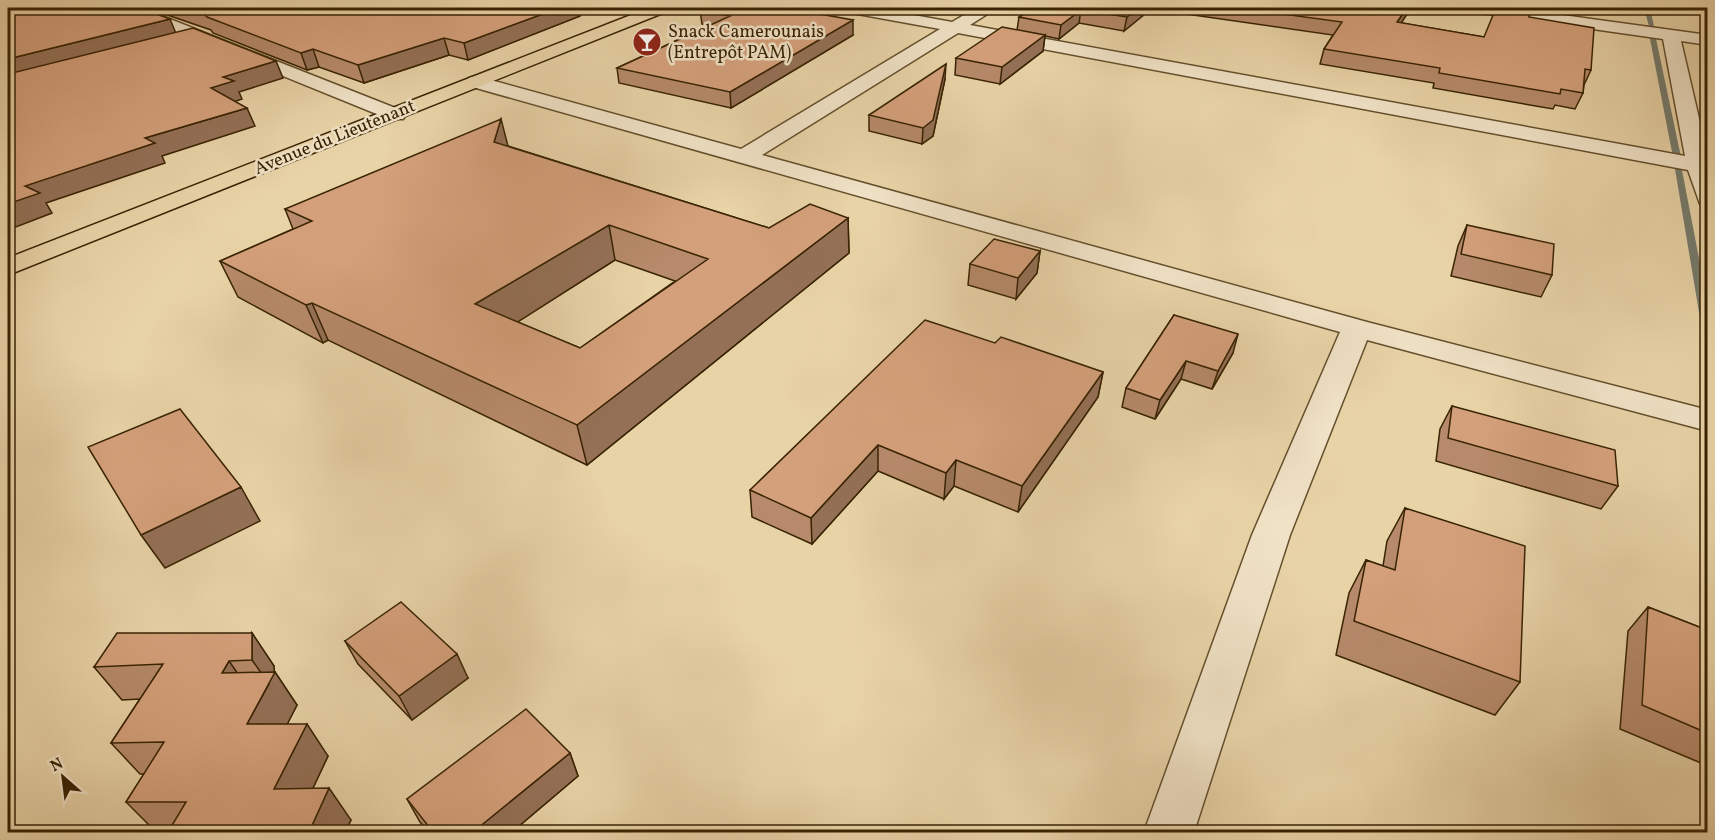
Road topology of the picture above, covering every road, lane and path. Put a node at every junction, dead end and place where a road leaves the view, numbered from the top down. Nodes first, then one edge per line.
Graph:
1 (129, 8) edge
2 (663, 8) edge
3 (852, 8) edge
4 (986, 8) edge
5 (1481, 8) edge
6 (955, 27) junction
7 (1671, 35) junction
8 (204, 36) junction
9 (1707, 40) edge
10 (169, 45) edge
11 (476, 82) junction
12 (396, 115) junction
13 (744, 157) junction
14 (1703, 166) edge
15 (1707, 199) edge
16 (8, 267) edge
17 (1358, 328) junction
18 (1707, 421) edge
19 (1169, 832) edge

1 - 8 street
2 - 11 main road, Avenue du Lieutenant
3 - 6 street
4 - 6 street
5 - 7 street
6 - 13 street
6 - 14 street
7 - 9 street
7 - 14 street
8 - 10 street
8 - 12 street
11 - 12 main road, Avenue du Lieutenant
11 - 13 street
12 - 16 main road, Avenue du Lieutenant
13 - 17 street
14 - 15 street
17 - 18 street
17 - 19 street

